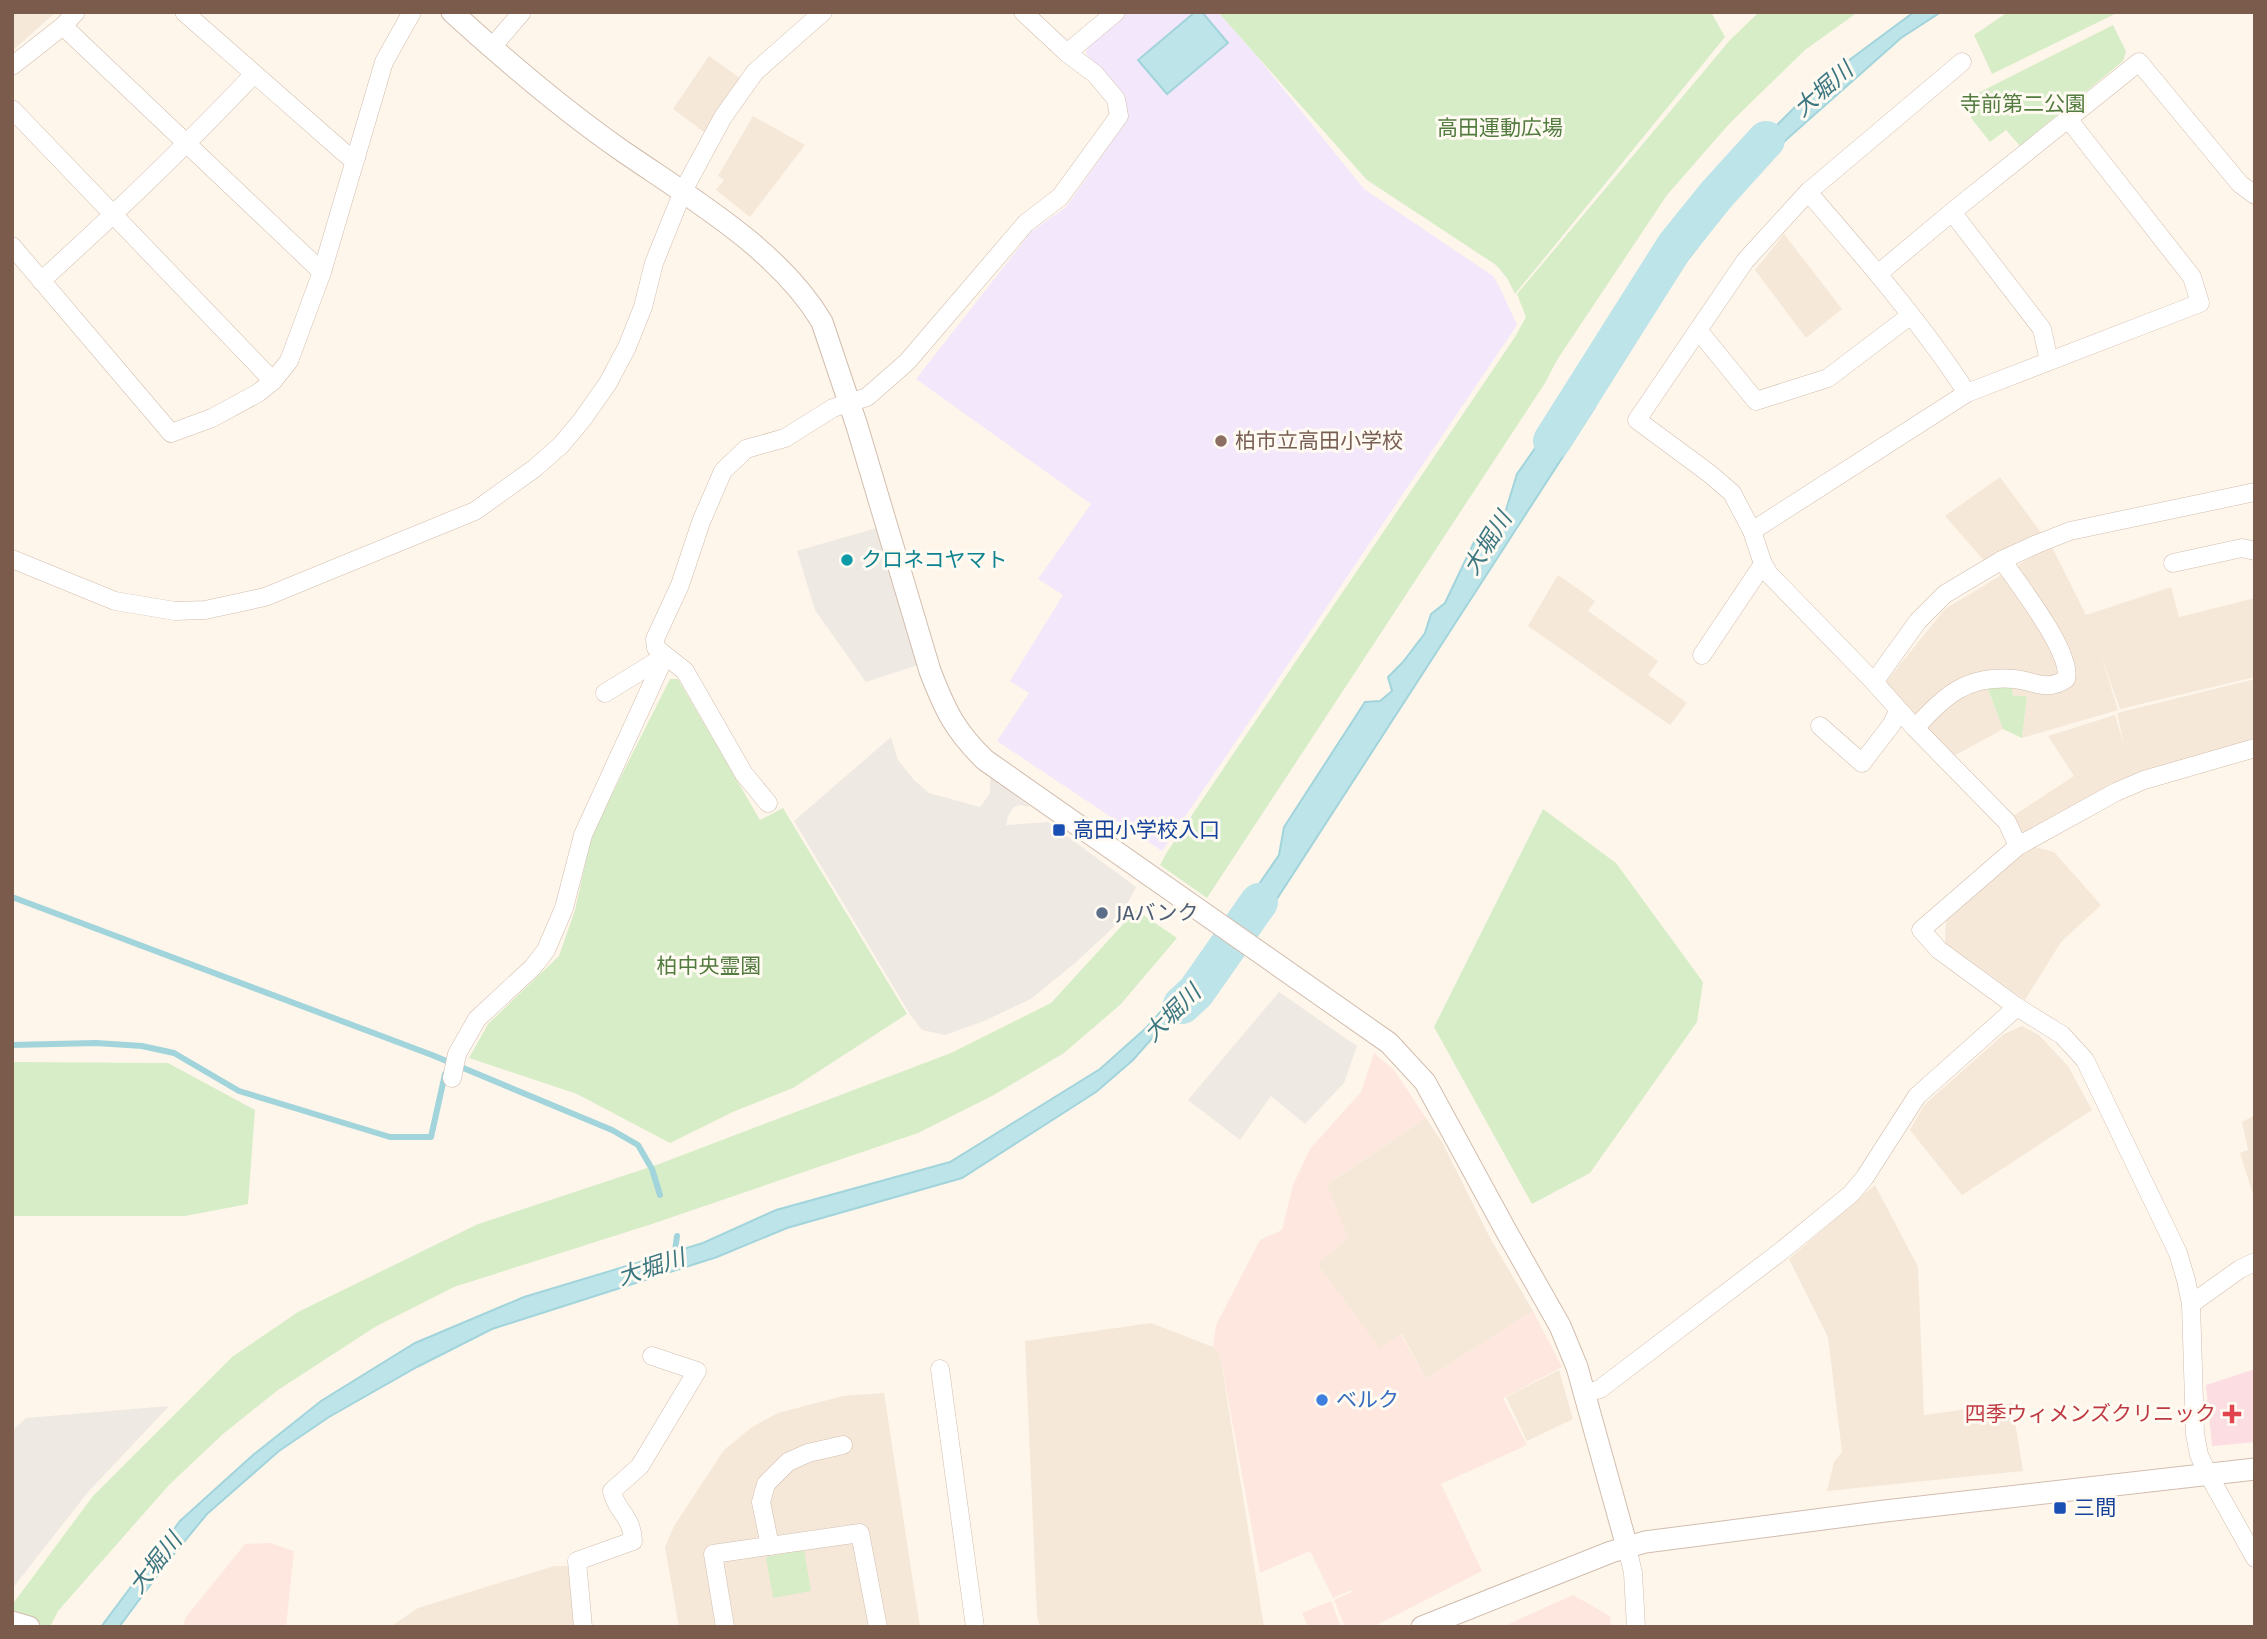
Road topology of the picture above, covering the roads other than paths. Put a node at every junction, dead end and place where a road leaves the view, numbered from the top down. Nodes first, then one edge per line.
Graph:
1 (76, 12) edge
2 (184, 12) edge
3 (412, 12) edge
4 (452, 12) edge
5 (522, 12) edge
6 (823, 12) edge
7 (1023, 12) edge
8 (1116, 12) edge
9 (63, 26) junction
10 (492, 47) junction
11 (1068, 53) junction
12 (1962, 62) dead end
13 (12, 66) edge
14 (254, 74) junction
15 (12, 109) edge
16 (2069, 120) junction
17 (188, 144) junction
18 (356, 158) junction
19 (683, 191) junction
20 (1808, 192) junction
21 (2255, 194) edge
22 (1952, 212) junction
23 (113, 216) junction
24 (12, 246) edge
25 (321, 272) junction
26 (1879, 273) junction
27 (41, 281) junction
28 (1911, 315) junction
29 (1698, 330) junction
30 (2049, 361) junction
31 (273, 381) junction
32 (1967, 393) junction
33 (849, 402) junction
34 (2255, 492) edge
35 (1752, 531) junction
36 (2255, 551) edge
37 (12, 559) edge
38 (2002, 560) junction
39 (2173, 563) dead end
40 (1763, 564) junction
41 (1702, 655) dead end
42 (665, 656) junction
43 (1874, 682) junction
44 (604, 693) dead end
45 (1898, 711) junction
46 (1820, 726) dead end
47 (1915, 728) junction
48 (2255, 748) edge
49 (768, 803) dead end
50 (2018, 846) junction
51 (2017, 1007) junction
52 (452, 1078) dead end
53 (2255, 1262) edge
54 (2191, 1304) junction
55 (652, 1356) dead end
56 (940, 1369) dead end
57 (1584, 1394) junction
58 (843, 1445) dead end
59 (2255, 1469) edge
60 (2208, 1474) junction
61 (771, 1546) junction
62 (1627, 1547) junction
63 (2255, 1558) edge
64 (12, 1622) edge
65 (29, 1627) edge
66 (583, 1627) edge
67 (725, 1627) edge
68 (878, 1627) edge
69 (975, 1627) edge
70 (1422, 1627) edge
71 (1636, 1627) edge

1 - 9 street
2 - 14 street
3 - 18 street
4 - 10 street
5 - 10 street
6 - 19 street
7 - 11 street
8 - 11 street
9 - 13 street
9 - 17 street
10 - 19 street
11 - 33 street
12 - 20 street
14 - 17 street
14 - 18 street
15 - 23 street
16 - 21 street
16 - 22 street
16 - 30 street
17 - 23 street
17 - 25 street
18 - 25 street
19 - 33 street
19 - 37 street
20 - 26 street
20 - 29 street
22 - 26 street
22 - 30 street
23 - 27 street
23 - 31 street
24 - 27 street
25 - 31 street
26 - 28 street
27 - 31 street
28 - 29 street
28 - 32 street
29 - 35 street
30 - 32 street
32 - 35 street
33 - 42 street
33 - 57 street
34 - 38 street
35 - 40 street
36 - 39 street
38 - 43 street
38 - 47 street
40 - 41 street
40 - 43 street
42 - 44 street
42 - 49 street
42 - 52 street
43 - 45 street
45 - 46 street
45 - 47 street
47 - 50 street
48 - 50 street
50 - 51 street
51 - 54 street
51 - 57 street
53 - 54 street
54 - 60 street
55 - 66 street
56 - 69 street
57 - 62 street
58 - 61 street
59 - 60 street
60 - 62 street
60 - 63 street
61 - 67 street
61 - 68 street
62 - 70 street
62 - 71 street
64 - 65 street

